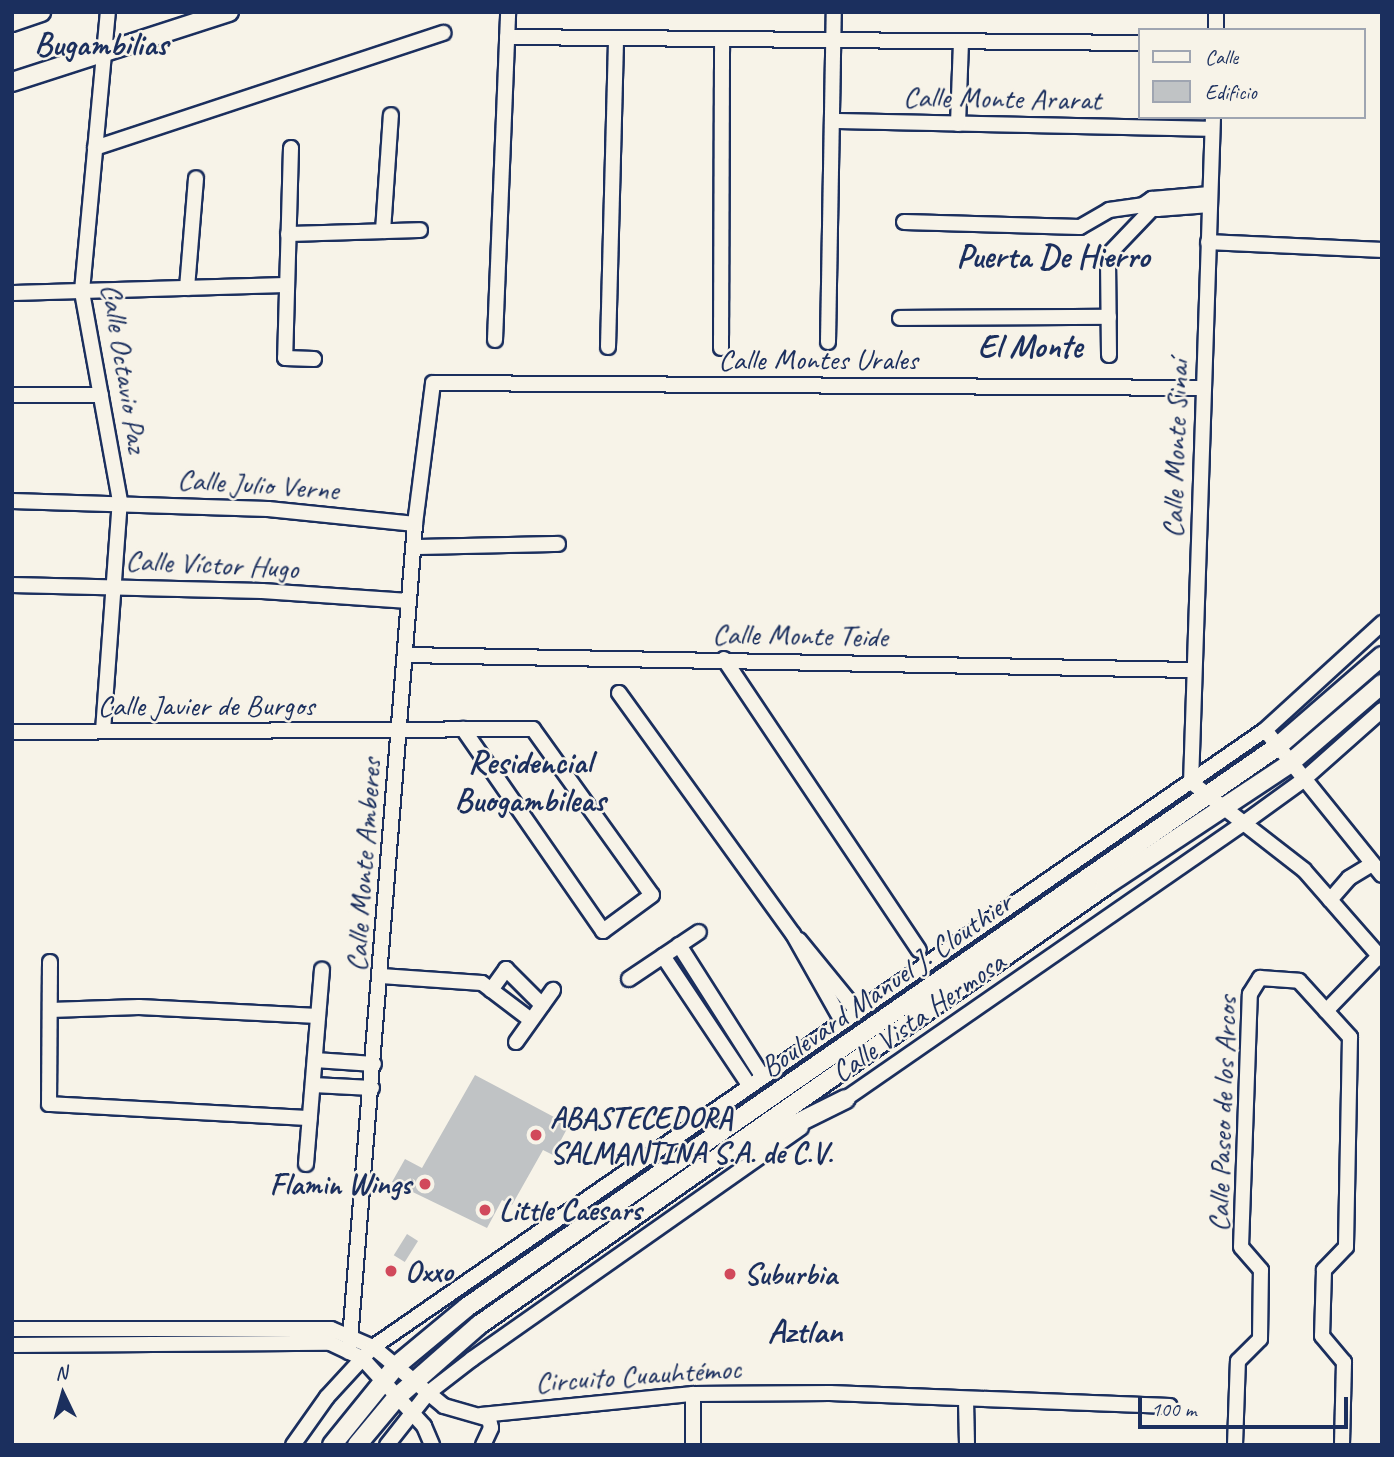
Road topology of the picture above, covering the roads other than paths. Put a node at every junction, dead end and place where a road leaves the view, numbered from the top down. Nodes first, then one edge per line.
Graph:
1 (41, 12) edge
2 (108, 12) edge
3 (229, 12) edge
4 (508, 12) edge
5 (834, 12) edge
6 (12, 22) edge
7 (443, 33) dead end
8 (507, 37) junction
9 (615, 38) junction
10 (722, 39) junction
11 (834, 40) junction
12 (961, 42) junction
13 (1138, 43) edge
14 (104, 52) junction
15 (12, 82) edge
16 (391, 115) dead end
17 (833, 121) junction
18 (1212, 123) edge
19 (958, 124) junction
20 (95, 148) junction
21 (291, 148) dead end
22 (196, 178) dead end
23 (1210, 200) junction
24 (1149, 204) junction
25 (904, 222) dead end
26 (420, 230) dead end
27 (383, 231) junction
28 (288, 234) junction
29 (1208, 242) junction
30 (1382, 250) edge
31 (287, 285) junction
32 (187, 288) junction
33 (82, 291) junction
34 (12, 293) edge
35 (1109, 317) junction
36 (900, 318) dead end
37 (495, 340) dead end
38 (828, 342) dead end
39 (608, 347) dead end
40 (721, 348) dead end
41 (1110, 355) dead end
42 (314, 359) dead end
43 (433, 383) joint
44 (1204, 388) junction
45 (12, 395) edge
46 (101, 395) junction
47 (12, 501) edge
48 (120, 501) junction
49 (415, 524) junction
50 (558, 544) dead end
51 (414, 547) junction
52 (12, 584) edge
53 (114, 585) junction
54 (410, 601) junction
55 (1382, 623) edge
56 (405, 655) junction
57 (1382, 656) edge
58 (724, 659) junction
59 (1194, 670) junction
60 (1382, 684) edge
61 (619, 693) dead end
62 (1382, 710) edge
63 (463, 729) junction
64 (400, 730) junction
65 (1265, 730) junction
66 (103, 731) junction
67 (12, 732) edge
68 (1277, 747) junction
69 (1289, 764) junction
70 (1302, 781) junction
71 (1191, 782) junction
72 (1206, 793) junction
73 (1224, 808) junction
74 (1244, 823) junction
75 (1377, 869) edge
76 (1330, 900) junction
77 (699, 932) dead end
78 (793, 934) junction
79 (679, 945) junction
80 (919, 950) dead end
81 (663, 956) junction
82 (1380, 958) edge
83 (50, 962) dead end
84 (322, 970) dead end
85 (380, 976) junction
86 (629, 979) dead end
87 (491, 990) junction
88 (553, 990) dead end
89 (542, 1005) junction
90 (50, 1010) junction
91 (857, 1011) junction
92 (1326, 1011) junction
93 (318, 1016) junction
94 (531, 1020) junction
95 (842, 1021) junction
96 (516, 1042) dead end
97 (314, 1060) junction
98 (374, 1063) junction
99 (762, 1076) junction
100 (313, 1085) junction
101 (749, 1085) junction
102 (372, 1088) junction
103 (846, 1099) junction
104 (310, 1118) junction
105 (306, 1164) dead end
106 (707, 1166) junction
107 (12, 1329) edge
108 (102, 1329) junction
109 (353, 1337) junction
110 (12, 1345) edge
111 (101, 1345) junction
112 (373, 1347) junction
113 (355, 1355) junction
114 (397, 1366) junction
115 (382, 1381) junction
116 (413, 1381) junction
117 (429, 1393) junction
118 (693, 1394) junction
119 (397, 1397) junction
120 (966, 1400) junction
121 (1170, 1406) dead end
122 (410, 1412) junction
123 (481, 1415) junction
124 (293, 1445) edge
125 (332, 1445) edge
126 (357, 1445) edge
127 (387, 1445) edge
128 (432, 1445) edge
129 (483, 1445) edge
130 (693, 1445) edge
131 (967, 1445) edge
132 (1235, 1445) edge
133 (1342, 1445) edge

1 - 6 main road
2 - 14 street, Calle Octavio Paz
3 - 14 main road
4 - 8 street
5 - 11 street
7 - 20 street
8 - 9 street
8 - 37 street
9 - 10 street
9 - 39 street
10 - 11 street
10 - 40 street
11 - 12 street
11 - 17 street
12 - 13 street
12 - 19 street
14 - 15 main road
14 - 20 street, Calle Octavio Paz
16 - 27 street
17 - 19 street, Calle Monte Ararat
17 - 38 street
18 - 19 street, Calle Monte Ararat
18 - 23 street, Calle Monte Sinaí
20 - 33 street, Calle Octavio Paz
21 - 28 street
22 - 32 street
23 - 24 street
23 - 29 street, Calle Monte Sinaí
24 - 25 street
24 - 35 street
26 - 27 street
27 - 28 street
28 - 31 street
29 - 30 street
29 - 44 street, Calle Monte Sinaí
31 - 32 street
31 - 42 street
32 - 33 street
33 - 34 street
33 - 46 street, Calle Octavio Paz
35 - 36 street
35 - 41 street
43 - 44 street, Calle Montes Urales
43 - 49 street, Calle Monte Amberes
44 - 59 street, Calle Monte Sinaí
45 - 46 street
46 - 48 street, Calle Octavio Paz
47 - 48 street, Calle Julio Verne
48 - 49 street, Calle Julio Verne
48 - 53 street, Calle Octavio Paz
49 - 51 street, Calle Monte Amberes
50 - 51 street
51 - 54 street, Calle Monte Amberes
52 - 53 street, Calle Víctor Hugo
53 - 54 street, Calle Víctor Hugo
53 - 66 street, Calle Octavio Paz
54 - 56 street, Calle Monte Amberes
55 - 65 street
56 - 58 street, Calle Monte Teide
56 - 64 street, Calle Monte Amberes
57 - 68 main road, Boulevard Manuel J. Clouthier
58 - 59 street, Calle Monte Teide
58 - 80 street
59 - 71 street, Calle Monte Sinaí
60 - 69 main road, Boulevard Manuel J. Clouthier
61 - 78 street
62 - 70 street, Calle Vista Hermosa
63 - 63 street, Calle Javier de Burgos
63 - 64 street, Calle Javier de Burgos
64 - 66 street, Calle Javier de Burgos
64 - 85 street, Calle Monte Amberes
65 - 68 street
65 - 71 street
66 - 67 street, Calle Javier de Burgos
68 - 69 street
68 - 72 main road, Boulevard Manuel J. Clouthier
69 - 70 street
69 - 73 main road, Boulevard Manuel J. Clouthier
70 - 74 street, Calle Vista Hermosa
70 - 75 street
71 - 72 street
71 - 91 street
72 - 73 street
72 - 114 main road, Boulevard Manuel J. Clouthier
73 - 74 street
73 - 106 main road, Boulevard Manuel J. Clouthier
74 - 76 street
74 - 103 street, Calle Vista Hermosa
75 - 76 street
76 - 82 street
77 - 79 street
78 - 91 street
78 - 95 street
79 - 81 street
79 - 99 street
81 - 86 street
81 - 101 street
82 - 92 street
83 - 90 street
84 - 93 street
85 - 87 street
85 - 98 street, Calle Monte Amberes
87 - 89 street
87 - 94 street
88 - 89 street
89 - 94 street
90 - 93 street
90 - 104 street
91 - 95 street
92 - 132 street, Calle Paseo de los Arcos
92 - 133 street, Calle Paseo de los Arcos
93 - 97 street
94 - 96 street
95 - 99 street
97 - 98 street
97 - 100 street
98 - 102 street, Calle Monte Amberes
99 - 101 street
100 - 102 street
100 - 104 street
101 - 112 street
102 - 109 street, Calle Monte Amberes
103 - 106 main road
103 - 117 street, Calle Vista Hermosa
104 - 105 street
106 - 116 main road, Boulevard Manuel J. Clouthier
107 - 108 street, Circuito Cuauhtémoc
108 - 109 street, Circuito Cuauhtémoc
108 - 111 street
109 - 112 street, Circuito Cuauhtémoc
109 - 113 street, Calle Monte Amberes
110 - 111 street
111 - 113 street
112 - 113 street
112 - 114 street, Circuito Cuauhtémoc
113 - 115 street
113 - 124 street
114 - 115 main road, Boulevard Manuel J. Clouthier
114 - 116 street, Circuito Cuauhtémoc
115 - 119 street
115 - 125 main road, Boulevard Manuel J. Clouthier
116 - 117 street, Circuito Cuauhtémoc
116 - 119 main road, Boulevard Manuel J. Clouthier
117 - 122 street, Calle Vista Hermosa
117 - 123 street, Circuito Cuauhtémoc
118 - 120 street, Circuito Cuauhtémoc
118 - 123 street, Circuito Cuauhtémoc
118 - 130 street
119 - 122 street
119 - 126 main road, Boulevard Manuel J. Clouthier
120 - 121 street, Circuito Cuauhtémoc
120 - 131 street
122 - 127 street, Calle Vista Hermosa
122 - 128 street
123 - 129 street

